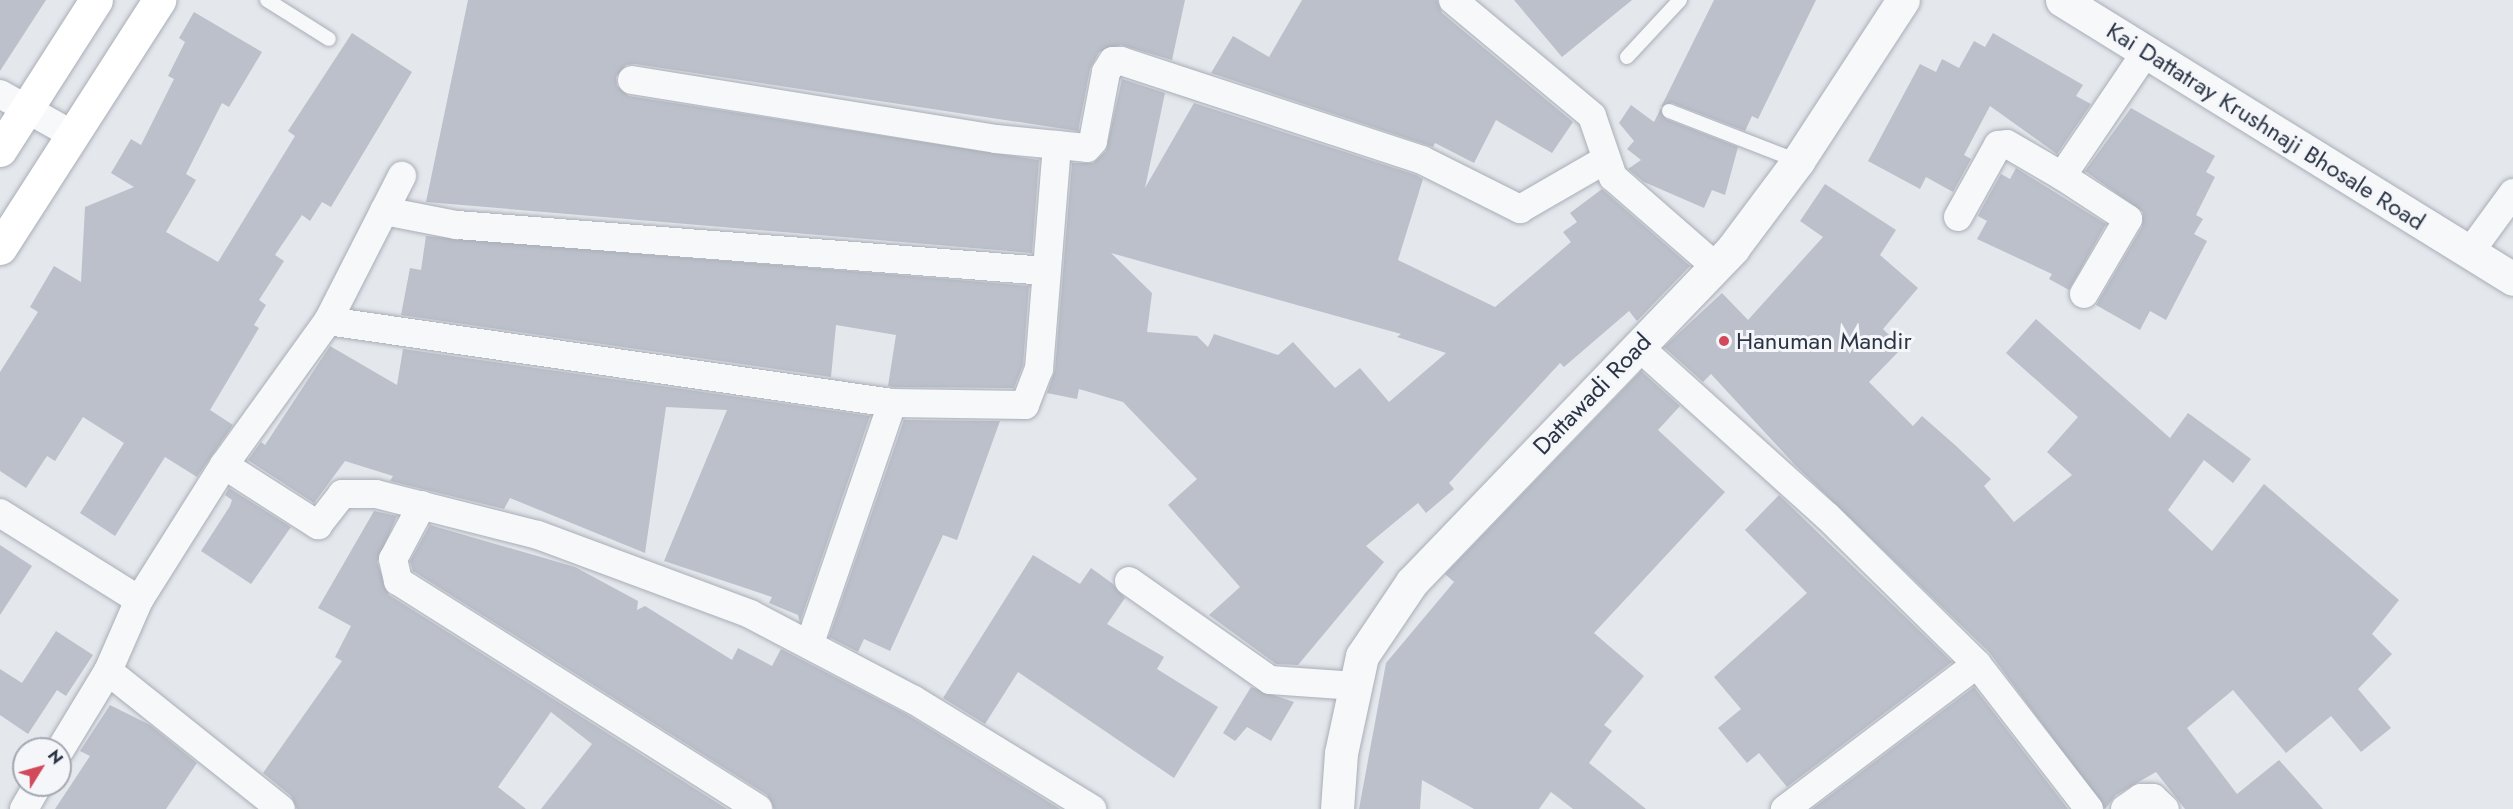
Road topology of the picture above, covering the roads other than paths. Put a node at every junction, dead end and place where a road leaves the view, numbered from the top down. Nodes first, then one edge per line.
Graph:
1 (96, 0) edge
2 (159, 0) edge
3 (267, 0) edge
4 (1453, 0) edge
5 (1680, 0) edge
6 (1903, 0) edge
7 (2062, 0) edge
8 (329, 39) dead end
9 (2146, 52) junction
10 (1627, 57) dead end
11 (632, 80) dead end
12 (14, 100) edge
13 (1669, 111) dead end
14 (73, 135) junction
15 (1057, 146) junction
16 (0, 150) edge
17 (1605, 160) junction
18 (1798, 161) junction
19 (402, 176) dead end
20 (2062, 176) junction
21 (2513, 193) edge
22 (384, 211) junction
23 (1958, 217) dead end
24 (0, 248) edge
25 (2470, 252) junction
26 (1715, 266) junction
27 (1046, 271) junction
28 (2513, 279) edge
29 (2084, 294) dead end
30 (328, 321) junction
31 (1638, 346) junction
32 (892, 403) junction
33 (224, 465) junction
34 (422, 505) junction
35 (0, 513) edge
36 (1129, 581) dead end
37 (139, 600) junction
38 (810, 644) junction
39 (1977, 664) junction
40 (108, 671) junction
41 (1356, 686) junction
42 (68, 737) edge
43 (281, 809) edge
44 (758, 809) edge
45 (1092, 809) edge
46 (1336, 809) edge
47 (1785, 809) edge
48 (2089, 809) edge
49 (2125, 809) edge
50 (2165, 809) edge

1 - 12 main road
2 - 14 main road
3 - 8 lane
4 - 17 street
5 - 10 lane
6 - 18 street, Dattawadi Road
7 - 9 street, Kai Dattatray Krushnaji Bhosale Road
9 - 20 street
9 - 25 street, Kai Dattatray Krushnaji Bhosale Road
11 - 15 street
12 - 14 street
12 - 16 main road
13 - 18 lane
14 - 24 main road
15 - 17 street
15 - 27 street
17 - 26 street
18 - 26 street, Dattawadi Road
19 - 22 street
20 - 23 street
20 - 29 street
21 - 25 street
22 - 27 street
22 - 30 street
25 - 28 street, Kai Dattatray Krushnaji Bhosale Road
26 - 31 street, Dattawadi Road
27 - 32 street
30 - 32 street
30 - 33 street
31 - 39 street
31 - 41 street, Dattawadi Road
32 - 38 street
33 - 34 street
33 - 37 street
34 - 38 street
34 - 44 street
35 - 37 street
36 - 41 street
37 - 40 street
38 - 45 street
39 - 47 street
39 - 48 street
40 - 42 street
40 - 43 street
41 - 46 street, Dattawadi Road
49 - 50 street

